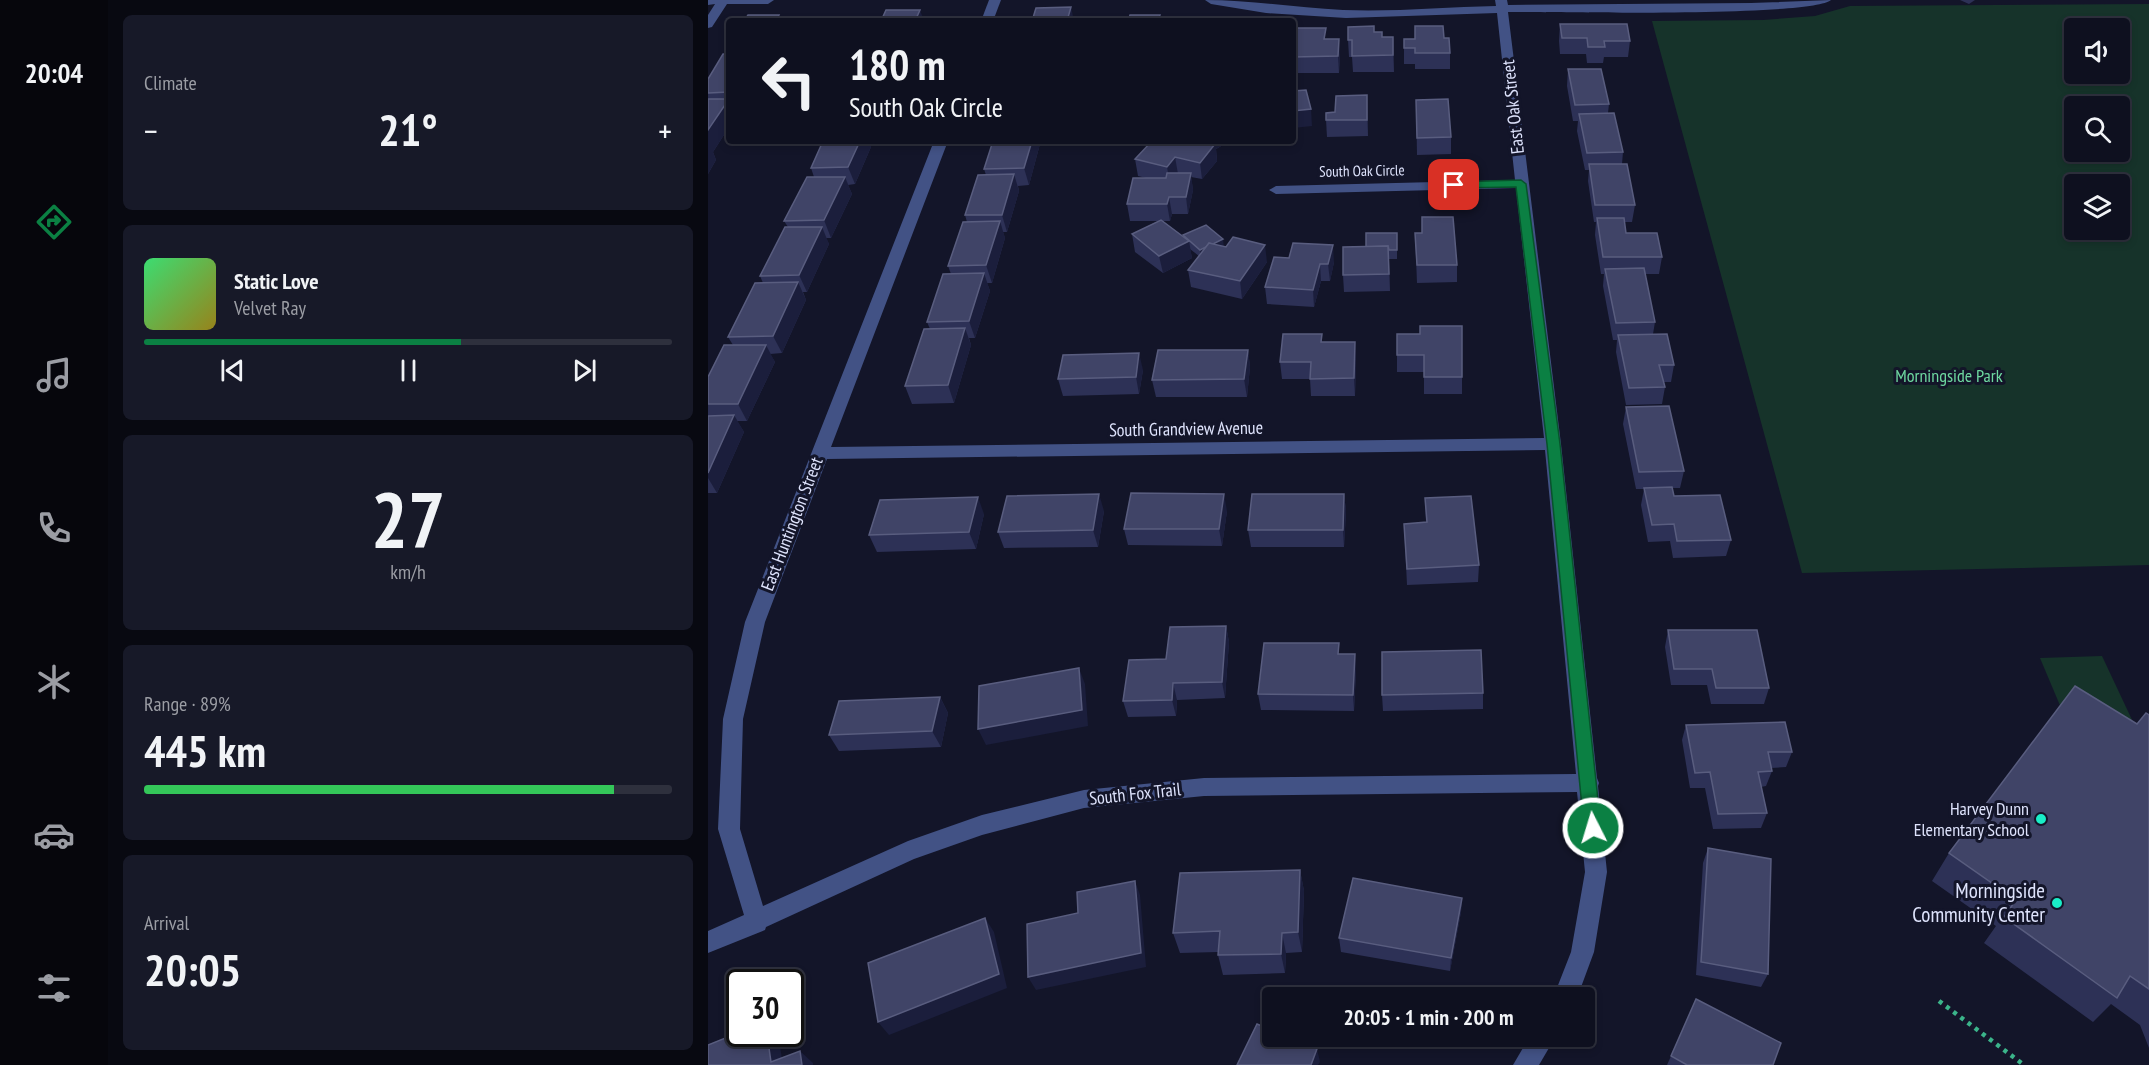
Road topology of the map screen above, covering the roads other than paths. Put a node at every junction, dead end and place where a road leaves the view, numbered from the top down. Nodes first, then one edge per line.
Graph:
1 (724, 0) edge
2 (768, 0) edge
3 (995, 0) edge
4 (1211, 0) edge
5 (1825, 0) edge
6 (708, 1) edge
7 (1501, 5) edge
8 (988, 18) edge
9 (708, 24) edge
10 (940, 144) edge
11 (1521, 184) junction
12 (1276, 190) dead end
13 (1553, 444) junction
14 (820, 453) junction
15 (1589, 783) junction
16 (757, 922) junction
17 (708, 942) edge
18 (1570, 987) edge
19 (1537, 1047) edge
20 (1525, 1065) edge

1 - 2 street
1 - 6 street
1 - 9 street
3 - 8 street
4 - 7 street
5 - 7 street
7 - 11 street, East Oak Street
10 - 14 street, East Huntington Street
11 - 12 street, South Oak Circle
11 - 13 street, East Oak Street
13 - 14 street, South Grandview Avenue
13 - 15 street, East Oak Street
14 - 16 street, East Huntington Street
15 - 16 street, South Fox Trail
15 - 18 street, East Oak Street
16 - 17 street, South Fox Trail
19 - 20 street

